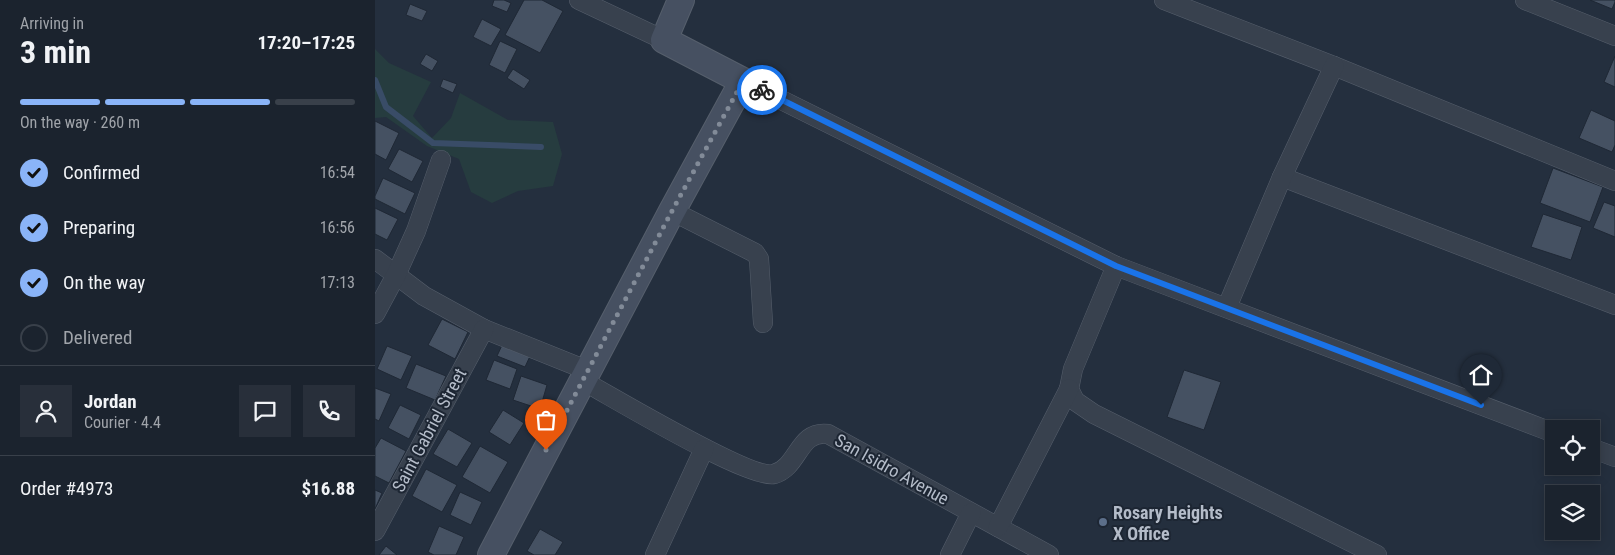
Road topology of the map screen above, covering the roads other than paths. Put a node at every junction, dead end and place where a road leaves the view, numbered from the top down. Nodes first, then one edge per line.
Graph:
1 (579, 0) edge
2 (681, 0) edge
3 (1164, 0) edge
4 (1525, 0) edge
5 (1615, 36) edge
6 (664, 40) junction
7 (1334, 66) junction
8 (743, 81) junction
9 (441, 160) dead end
10 (1282, 177) junction
11 (1615, 181) edge
12 (672, 211) junction
13 (375, 259) edge
14 (1116, 266) junction
15 (396, 275) junction
16 (1615, 305) edge
17 (1227, 307) junction
18 (375, 314) edge
19 (763, 323) dead end
20 (483, 329) junction
21 (586, 376) junction
22 (1069, 389) junction
23 (1545, 430) edge
24 (704, 449) junction
25 (1600, 451) edge
26 (1615, 457) edge
27 (971, 512) junction
28 (999, 527) junction
29 (375, 531) edge
30 (491, 555) edge
31 (655, 555) edge
32 (950, 555) edge
33 (1049, 555) edge
34 (1377, 555) edge

1 - 6 street
2 - 6 main road
3 - 7 street
4 - 5 street
6 - 8 main road
7 - 10 street
7 - 11 street
8 - 12 main road
8 - 14 street
9 - 15 street
10 - 16 street
10 - 17 street
12 - 19 street
12 - 21 main road
13 - 15 street, San Isidro Avenue
14 - 17 street
14 - 22 street
15 - 18 street
15 - 20 street, San Isidro Avenue
17 - 23 street
20 - 21 street, San Isidro Avenue
20 - 29 street, Saint Gabriel Street
21 - 24 street, San Isidro Avenue
21 - 30 main road
22 - 28 street
22 - 34 street
24 - 27 street, San Isidro Avenue
24 - 31 street
25 - 26 street
27 - 28 street, San Isidro Avenue
27 - 32 street
28 - 33 street, San Isidro Avenue

